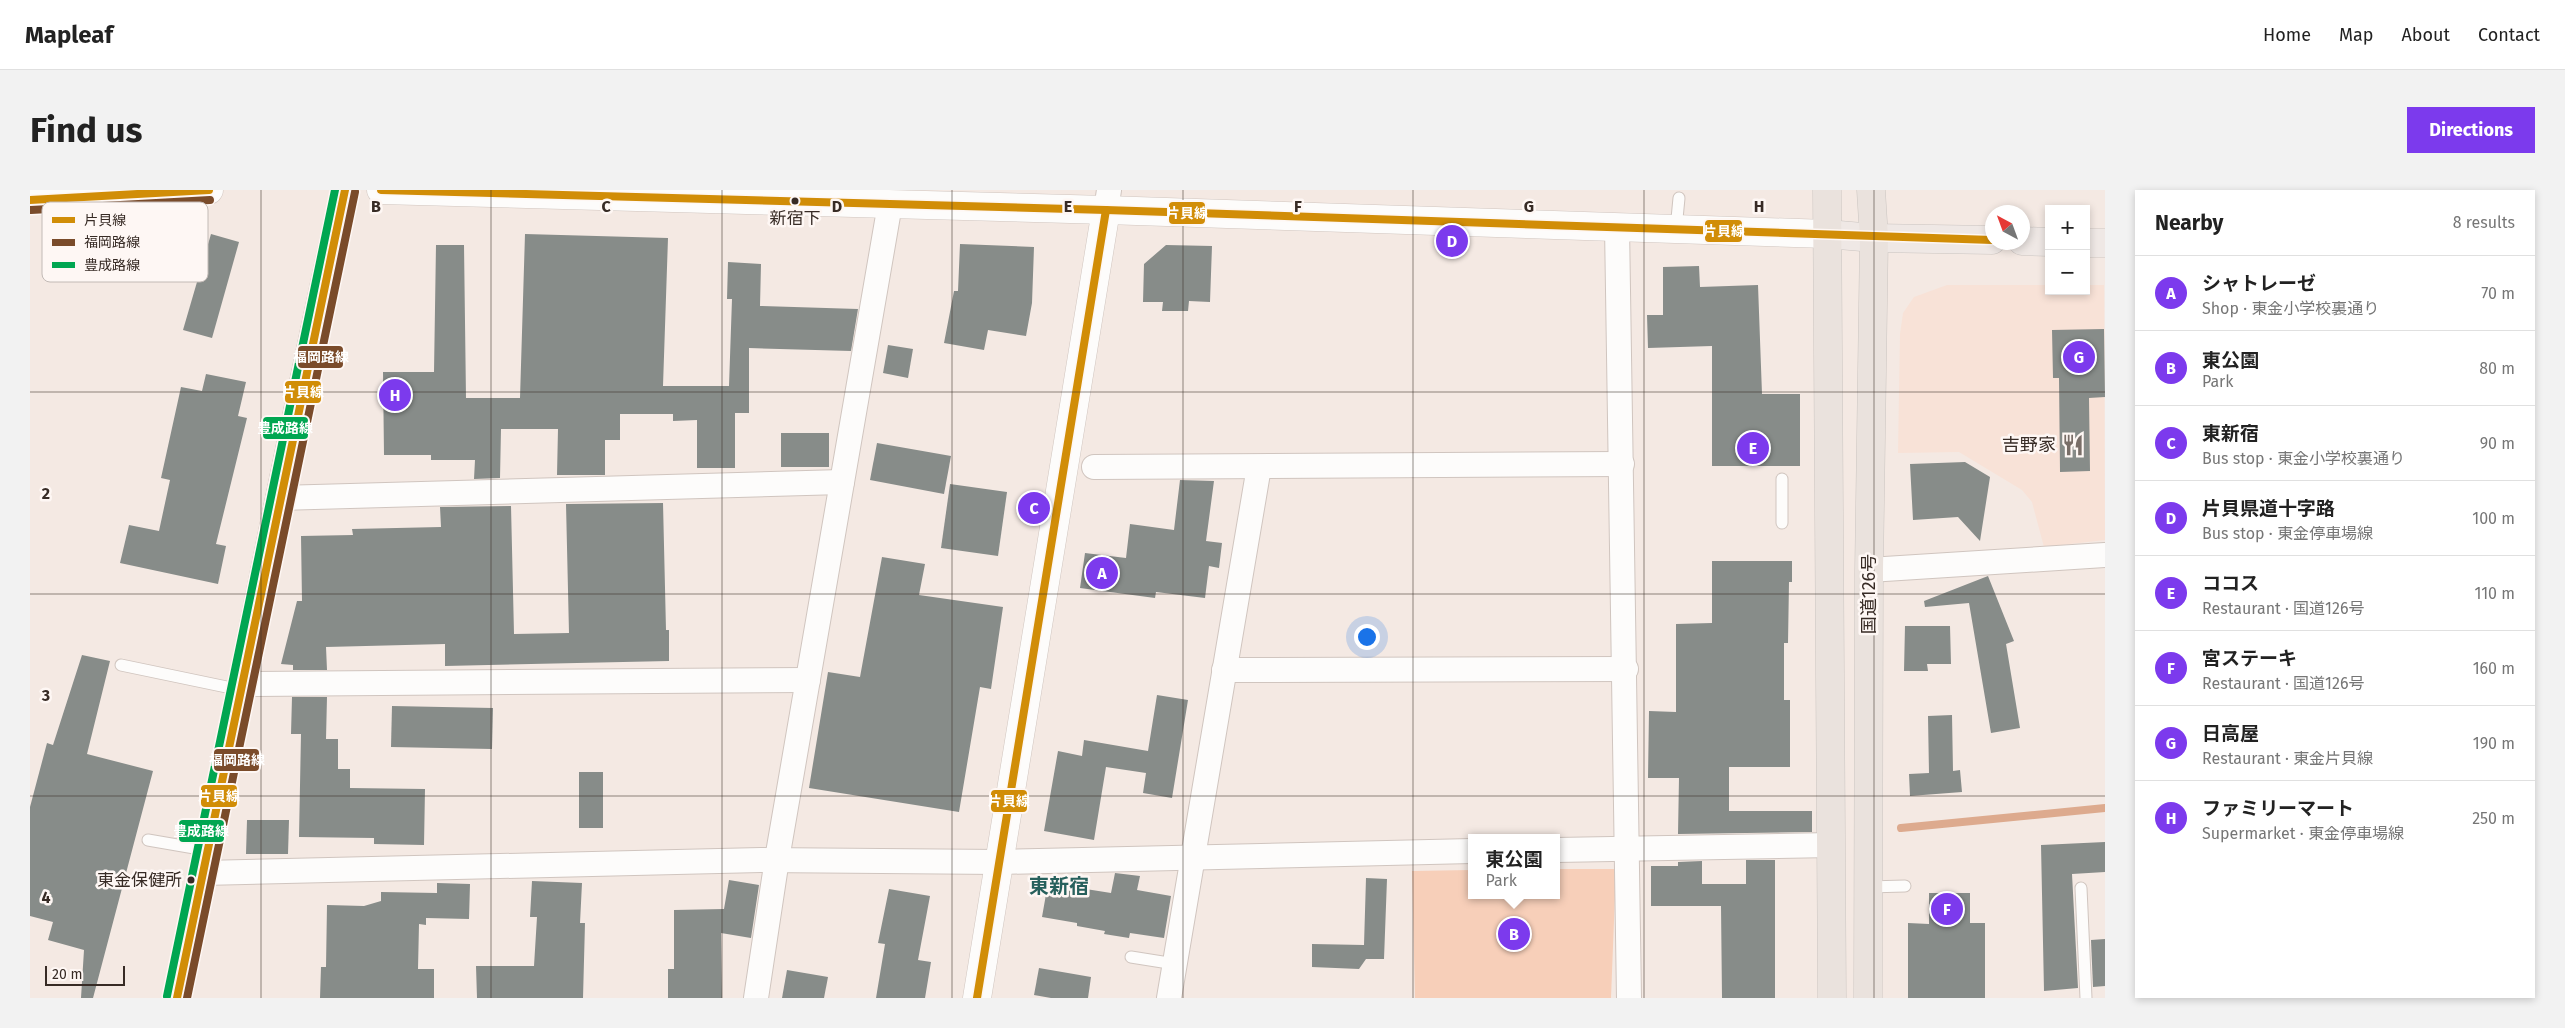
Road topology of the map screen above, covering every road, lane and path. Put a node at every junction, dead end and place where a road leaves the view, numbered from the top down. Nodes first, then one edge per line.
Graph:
1 (209, 190) edge
2 (345, 190) edge
3 (381, 190) edge
4 (1827, 190) edge
5 (1871, 190) edge
6 (588, 193) edge
7 (1680, 198) dead end
8 (877, 199) edge
9 (30, 200) edge
10 (1108, 200) edge
11 (1617, 226) junction
12 (1676, 229) junction
13 (1827, 234) junction
14 (1874, 238) junction
15 (1985, 240) edge
16 (2030, 241) edge
17 (2045, 242) edge
18 (2090, 243) edge
19 (2105, 243) edge
20 (1622, 464) junction
21 (1094, 467) dead end
22 (1259, 467) junction
23 (1782, 479) dead end
24 (842, 482) junction
25 (279, 498) junction
26 (1782, 523) dead end
27 (2105, 555) edge
28 (1869, 570) junction
29 (121, 665) dead end
30 (1626, 669) junction
31 (1224, 670) junction
32 (808, 680) junction
33 (242, 687) junction
34 (148, 840) dead end
35 (1832, 845) junction
36 (1628, 849) junction
37 (1560, 850) edge
38 (1468, 852) edge
39 (1193, 856) junction
40 (777, 860) junction
41 (205, 862) junction
42 (1000, 862) junction
43 (1905, 886) dead end
44 (1868, 888) junction
45 (2082, 888) dead end
46 (1131, 957) dead end
47 (1175, 964) junction
48 (176, 998) edge
49 (756, 998) edge
50 (977, 998) edge
51 (1169, 998) edge
52 (1629, 998) edge
53 (1832, 998) edge
54 (1868, 998) edge
55 (2086, 998) edge

1 - 9 main road
2 - 25 main road
3 - 6 main road
4 - 13 highway
5 - 14 highway, 国道126号
6 - 8 main road
7 - 12 lane
8 - 10 main road
8 - 24 street
10 - 11 main road
10 - 42 main road
11 - 12 main road
11 - 20 street
12 - 13 main road
13 - 14 main road
13 - 35 highway
14 - 15 main road
14 - 28 highway, 国道126号
16 - 17 main road
18 - 19 main road
20 - 22 street
20 - 30 street
21 - 22 street
22 - 31 street
23 - 26 lane
24 - 25 street
24 - 32 street
25 - 33 main road
27 - 28 street
28 - 44 highway, 国道126号
29 - 33 lane
30 - 31 street
30 - 36 street
31 - 39 street
32 - 33 street
32 - 40 street
33 - 41 main road
34 - 41 lane
35 - 36 street
35 - 53 highway
36 - 37 street
36 - 52 street
38 - 39 street
39 - 42 street
39 - 47 street
40 - 41 street
40 - 42 street
40 - 49 street
41 - 48 main road
42 - 50 main road
43 - 44 lane
44 - 54 highway, 国道126号
45 - 55 lane
46 - 47 lane
47 - 51 street

